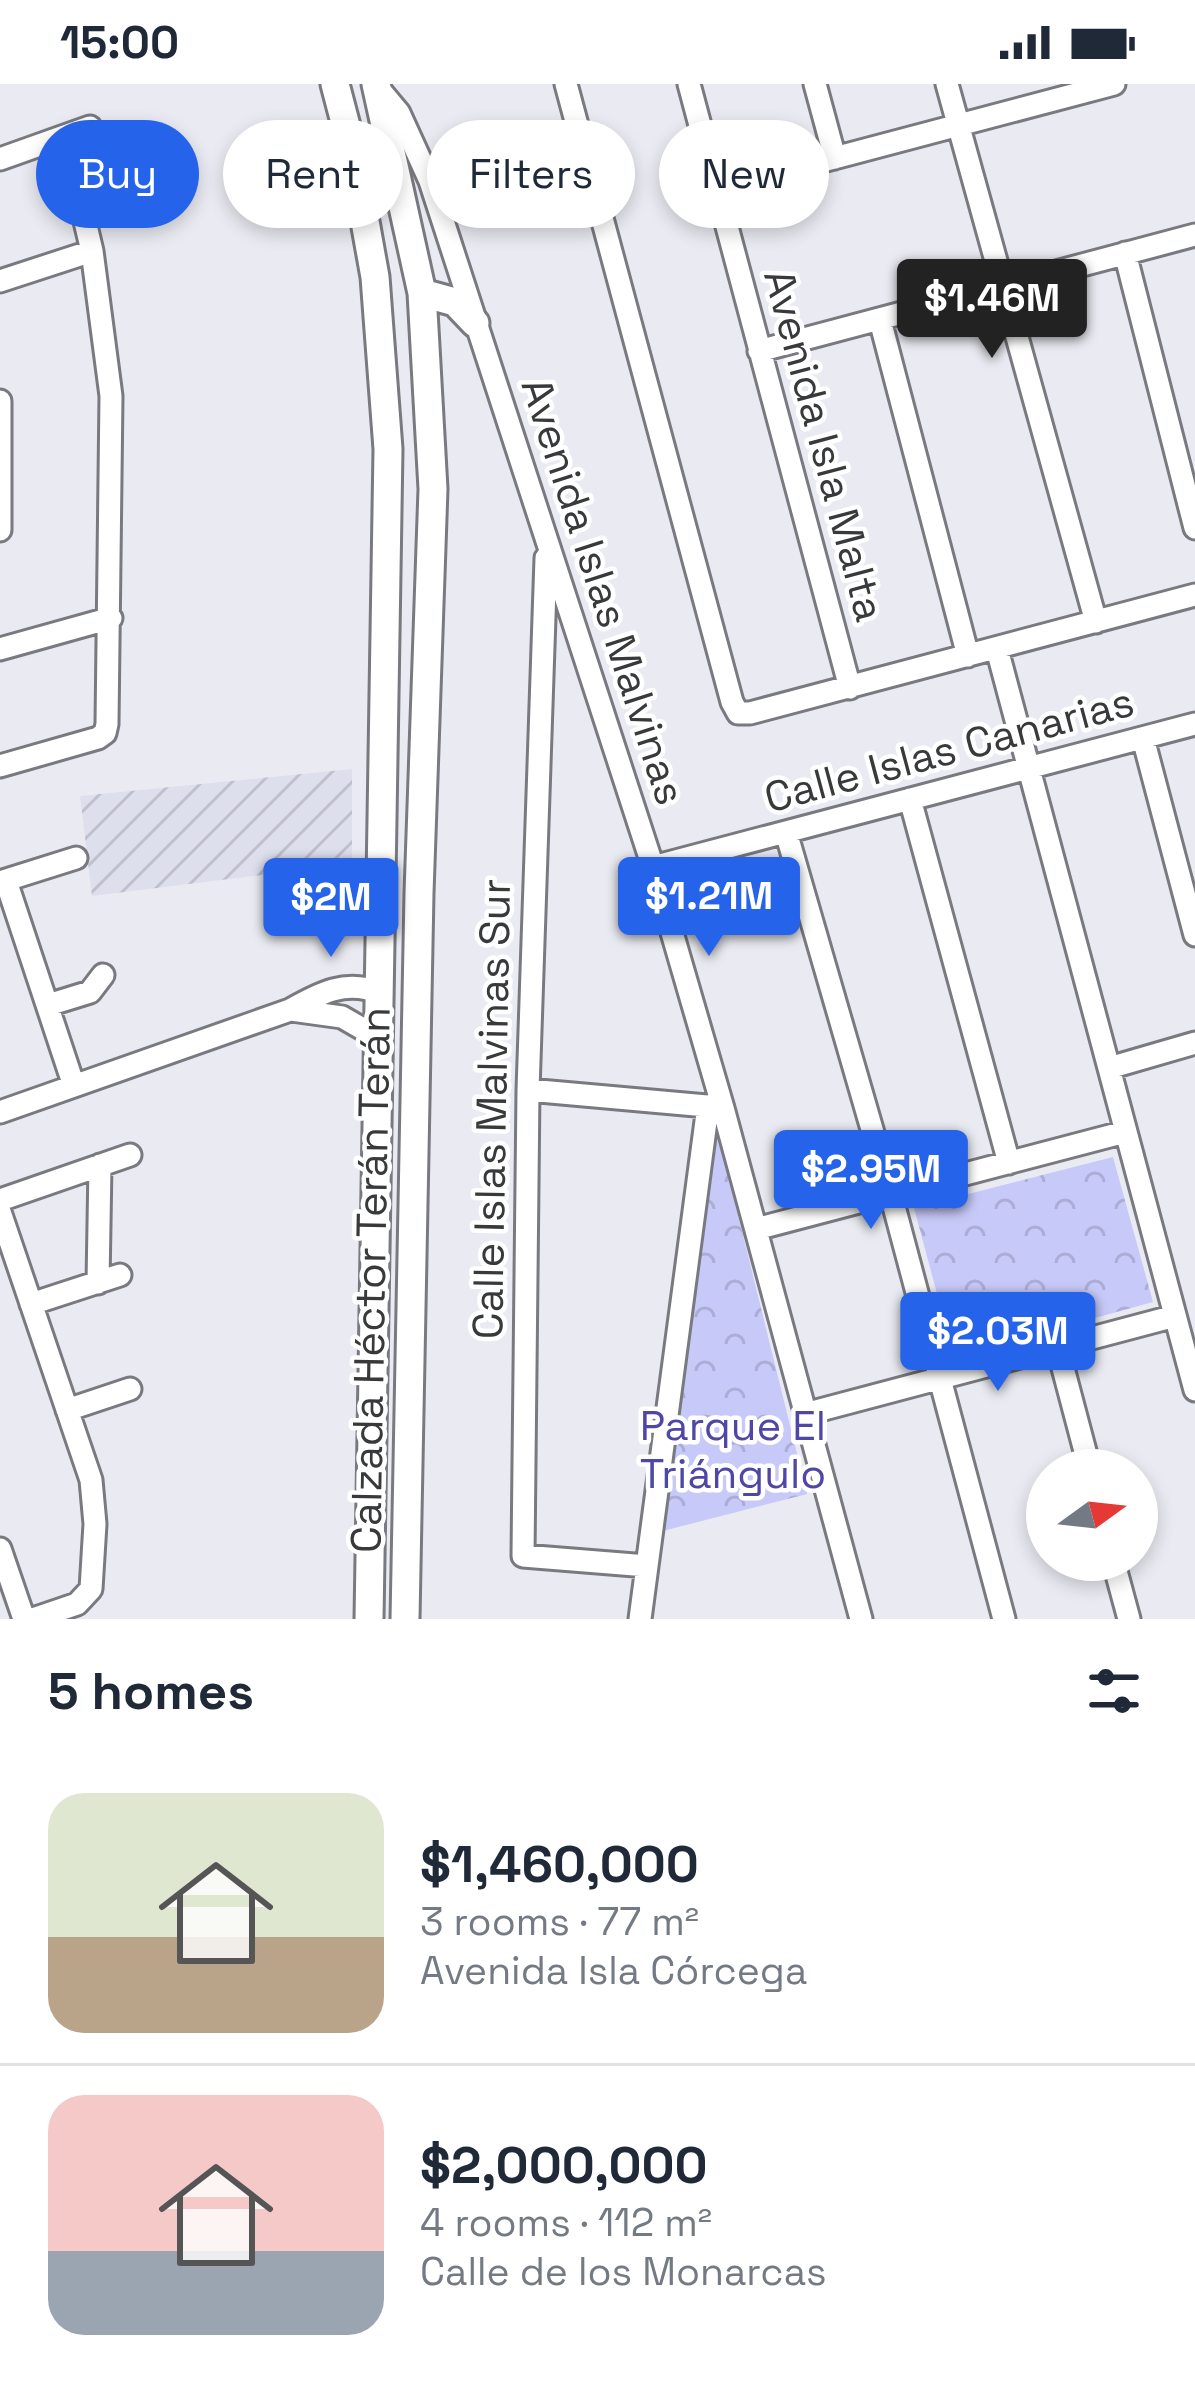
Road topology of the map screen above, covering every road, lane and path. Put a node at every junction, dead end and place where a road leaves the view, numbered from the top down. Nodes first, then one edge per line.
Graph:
1 (335, 84) edge
2 (566, 84) edge
3 (689, 84) edge
4 (815, 84) edge
5 (947, 84) edge
6 (1114, 84) edge
7 (376, 85) edge
8 (1075, 89) edge
9 (699, 120) edge
10 (958, 125) junction
11 (36, 146) edge
12 (836, 158) junction
13 (0, 159) edge
14 (829, 160) edge
15 (87, 228) edge
16 (728, 228) edge
17 (1195, 235) edge
18 (92, 250) junction
19 (1125, 253) junction
20 (0, 280) edge
21 (1001, 287) junction
22 (422, 292) junction
23 (880, 320) junction
24 (475, 323) junction
25 (760, 351) junction
26 (0, 401) edge
27 (1195, 528) edge
28 (0, 530) edge
29 (546, 539) junction
30 (1195, 595) edge
31 (112, 618) junction
32 (1096, 622) junction
33 (0, 649) edge
34 (997, 649) junction
35 (968, 656) junction
36 (850, 688) junction
37 (1195, 724) edge
38 (1143, 738) junction
39 (383, 761) junction
40 (0, 766) edge
41 (1028, 768) junction
42 (910, 799) junction
43 (786, 832) junction
44 (76, 858) dead end
45 (652, 867) junction
46 (3, 881) edge
47 (419, 893) junction
48 (1195, 934) edge
49 (104, 974) dead end
50 (380, 993) junction
51 (48, 1005) junction
52 (290, 1010) junction
53 (380, 1039) junction
54 (1195, 1043) edge
55 (1109, 1067) junction
56 (74, 1086) junction
57 (528, 1090) junction
58 (716, 1107) junction
59 (0, 1112) edge
60 (415, 1124) junction
61 (1125, 1132) junction
62 (130, 1155) dead end
63 (1009, 1163) junction
64 (100, 1165) junction
65 (891, 1195) junction
66 (0, 1200) edge
67 (0, 1212) edge
68 (756, 1229) junction
69 (120, 1275) dead end
70 (98, 1283) junction
71 (32, 1304) junction
72 (1175, 1316) junction
73 (1058, 1349) junction
74 (940, 1379) junction
75 (1194, 1384) edge
76 (130, 1389) dead end
77 (67, 1410) junction
78 (805, 1414) junction
79 (1084, 1449) edge
80 (0, 1549) edge
81 (647, 1566) junction
82 (1119, 1581) edge
83 (29, 1619) edge
84 (368, 1619) edge
85 (405, 1619) edge
86 (640, 1619) edge
87 (861, 1619) edge
88 (1004, 1619) edge
89 (1129, 1619) edge

1 - 39 main road, Calzada Héctor Terán Terán
2 - 36 street
3 - 9 street, Avenida Isla Malta
4 - 12 street
5 - 10 street
6 - 8 street
7 - 22 main road, Calzada Héctor Terán Terán
7 - 24 street, Avenida Islas Malvinas
8 - 10 street
10 - 12 street
10 - 21 street
11 - 13 street
12 - 14 street
15 - 18 street
16 - 25 street, Avenida Isla Malta
17 - 19 street
18 - 20 street
18 - 31 street
19 - 21 street
19 - 27 street
21 - 23 street
21 - 32 street
22 - 24 main road
22 - 47 main road, Calzada Héctor Terán Terán
23 - 25 street
23 - 35 street
24 - 29 street, Avenida Islas Malvinas
25 - 36 street, Avenida Isla Malta
26 - 28 street
29 - 45 street, Avenida Islas Malvinas
29 - 57 street, Calle Islas Malvinas Sur
30 - 32 street
31 - 33 street
31 - 40 street
32 - 34 street
34 - 35 street
34 - 41 street
35 - 36 street
37 - 38 street, Calle Islas Canarias
38 - 41 street, Calle Islas Canarias
38 - 48 street
39 - 47 main road
39 - 50 main road, Calzada Héctor Terán Terán
41 - 42 street, Calle Islas Canarias
41 - 55 street
42 - 43 street, Calle Islas Canarias
42 - 63 street
43 - 45 street, Calle Islas Canarias
43 - 65 street
44 - 46 street
45 - 58 street, Avenida Islas Malvinas
46 - 51 street
47 - 60 main road, Calzada Héctor Terán Terán
49 - 51 street
50 - 52 street
50 - 53 main road, Calzada Héctor Terán Terán
50 - 60 main road
51 - 56 street
52 - 53 street
52 - 56 street
53 - 84 main road, Calzada Héctor Terán Terán
54 - 55 street
55 - 61 street
56 - 59 street
57 - 58 street
57 - 81 street, Calle Islas Malvinas Sur
58 - 68 street, Avenida Islas Malvinas
58 - 81 street
60 - 85 main road, Calzada Héctor Terán Terán
61 - 63 street
61 - 72 street
62 - 64 street
63 - 65 street
64 - 66 street
64 - 70 street
65 - 68 street
65 - 74 street
67 - 71 street
68 - 78 street, Avenida Islas Malvinas
69 - 70 street
70 - 71 street
71 - 77 street
72 - 73 street
72 - 75 street
73 - 74 street
73 - 79 street
74 - 78 street
74 - 88 street
76 - 77 street
77 - 83 street
78 - 87 street, Avenida Islas Malvinas
80 - 83 street
81 - 86 street
82 - 89 street

